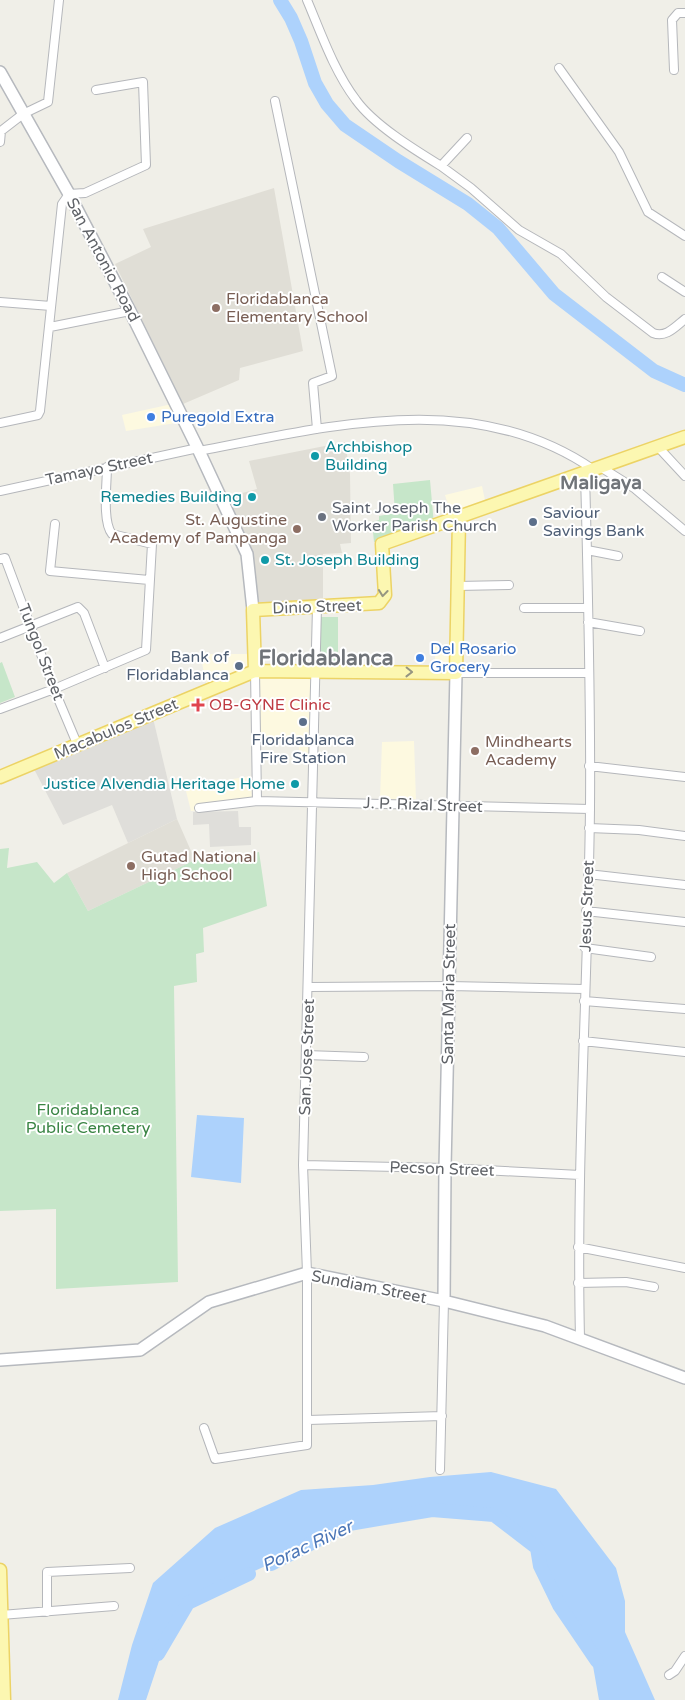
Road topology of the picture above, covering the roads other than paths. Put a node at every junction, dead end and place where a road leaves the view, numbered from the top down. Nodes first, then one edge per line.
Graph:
1 (58, 0) edge
2 (307, 0) edge
3 (685, 14) edge
4 (559, 68) dead end
5 (674, 70) dead end
6 (0, 72) edge
7 (96, 90) dead end
8 (275, 101) dead end
9 (23, 114) junction
10 (467, 138) dead end
11 (0, 142) edge
12 (441, 166) junction
13 (68, 194) junction
14 (685, 236) edge
15 (662, 277) dead end
16 (685, 292) edge
17 (0, 302) edge
18 (51, 306) junction
19 (130, 312) junction
20 (685, 319) edge
21 (50, 327) junction
22 (0, 423) edge
23 (317, 429) junction
24 (685, 437) edge
25 (659, 448) junction
26 (198, 449) junction
27 (107, 467) junction
28 (601, 468) junction
29 (685, 476) edge
30 (0, 491) edge
31 (459, 519) junction
32 (55, 524) dead end
33 (685, 531) edge
34 (587, 550) junction
35 (618, 556) dead end
36 (3, 558) edge
37 (149, 580) junction
38 (509, 585) dead end
39 (457, 586) junction
40 (317, 607) junction
41 (524, 608) dead end
42 (588, 608) junction
43 (253, 610) junction
44 (588, 622) junction
45 (32, 627) junction
46 (640, 631) dead end
47 (0, 638) edge
48 (105, 668) junction
49 (317, 670) junction
50 (255, 671) junction
51 (456, 673) junction
52 (589, 673) junction
53 (54, 689) junction
54 (0, 709) edge
55 (78, 746) junction
56 (589, 766) junction
57 (0, 777) edge
58 (685, 777) edge
59 (257, 801) junction
60 (314, 802) junction
61 (453, 807) junction
62 (199, 808) dead end
63 (590, 809) junction
64 (589, 828) junction
65 (685, 836) edge
66 (588, 874) junction
67 (685, 885) edge
68 (586, 912) junction
69 (685, 922) edge
70 (585, 948) junction
71 (651, 957) dead end
72 (449, 986) junction
73 (309, 987) junction
74 (584, 989) junction
75 (584, 1001) junction
76 (685, 1009) edge
77 (583, 1041) junction
78 (685, 1052) edge
79 (306, 1055) junction
80 (364, 1057) dead end
81 (303, 1165) junction
82 (445, 1168) junction
83 (580, 1175) junction
84 (578, 1247) junction
85 (685, 1268) edge
86 (307, 1274) junction
87 (578, 1283) junction
88 (654, 1287) dead end
89 (444, 1301) junction
90 (580, 1338) junction
91 (0, 1360) edge
92 (685, 1378) edge
93 (442, 1416) junction
94 (308, 1420) junction
95 (204, 1428) dead end
96 (440, 1470) dead end
97 (130, 1568) dead end
98 (0, 1570) edge
99 (114, 1606) dead end
100 (47, 1612) junction
101 (1, 1614) edge
102 (685, 1656) edge
103 (669, 1675) dead end
104 (4, 1700) edge

1 - 9 street
2 - 12 street
3 - 5 street
4 - 14 street
6 - 9 street, San Antonio Road
7 - 13 street
8 - 23 street
9 - 11 street
9 - 13 street, San Antonio Road
10 - 12 street
12 - 20 street
13 - 18 street
13 - 19 street, San Antonio Road
15 - 16 street
17 - 18 street
18 - 21 street
19 - 21 street
19 - 26 street, San Antonio Road
21 - 22 street
23 - 26 street, Tamayo Street
23 - 28 street, Tamayo Street
24 - 25 main road
25 - 28 main road
25 - 29 street
26 - 27 street, Tamayo Street
26 - 43 street, San Antonio Road
27 - 30 street, Tamayo Street
27 - 37 street
28 - 31 main road
28 - 33 street, Tamayo Street
28 - 34 street, Jesus Street
31 - 39 main road, Santa Maria Street
31 -> 40 main road, Dinio Street
32 - 37 street
34 - 35 street
34 - 42 street, Jesus Street
36 - 45 street, Tungol Street
37 - 48 street
38 - 39 street
39 - 51 main road, Santa Maria Street
40 - 43 main road, Dinio Street
40 - 49 street, San Jose Street
41 - 42 street
42 - 44 street, Jesus Street
43 - 50 main road
44 - 46 street
44 - 52 street, Jesus Street
45 - 47 street
45 - 48 street
45 - 53 street, Tungol Street
48 - 53 street
49 - 50 main road, Macabulos Street
49 -> 51 main road, Macabulos Street
49 - 60 street, San Jose Street
50 - 55 main road, Macabulos Street
50 - 59 street
51 - 52 street, Macabulos Street
51 - 61 street, Santa Maria Street
52 - 56 street, Jesus Street
53 - 54 street
53 - 55 street, Tungol Street
55 - 57 main road, Macabulos Street
56 - 58 street
56 - 63 street, Jesus Street
59 - 60 street, J. P. Rizal Street
59 - 62 street, J. P. Rizal Street
60 - 61 street, J. P. Rizal Street
60 - 73 street, San Jose Street
61 - 63 street, J. P. Rizal Street
61 - 72 street, Santa Maria Street
63 - 64 street, Jesus Street
64 - 65 street
64 - 66 street, Jesus Street
66 - 67 street
66 - 68 street, Jesus Street
68 - 69 street
68 - 70 street, Jesus Street
70 - 71 street
70 - 74 street, Jesus Street
72 - 73 street
72 - 74 street
72 - 82 street, Santa Maria Street
73 - 79 street, San Jose Street
74 - 75 street, Jesus Street
75 - 76 street
75 - 77 street, Jesus Street
77 - 78 street
77 - 83 street, Jesus Street
79 - 80 street
79 - 81 street, San Jose Street
81 - 82 street, Pecson Street
81 - 86 street, San Jose Street
82 - 83 street, Pecson Street
82 - 89 street, Santa Maria Street
83 - 84 street, Jesus Street
84 - 85 street
84 - 87 street, Jesus Street
86 - 89 street, Sundiam Street
86 - 91 street, Sundiam Street
86 - 94 street, San Jose Street
87 - 88 street
87 - 90 street, Jesus Street
89 - 90 street, Sundiam Street
89 - 93 street, Santa Maria Street
90 - 92 street, Sundiam Street
93 - 94 street
93 - 96 street, Santa Maria Street
94 - 95 street, San Jose Street
97 - 100 street
98 - 101 main road
99 - 100 street
100 - 101 street
101 - 104 main road
102 - 103 street

